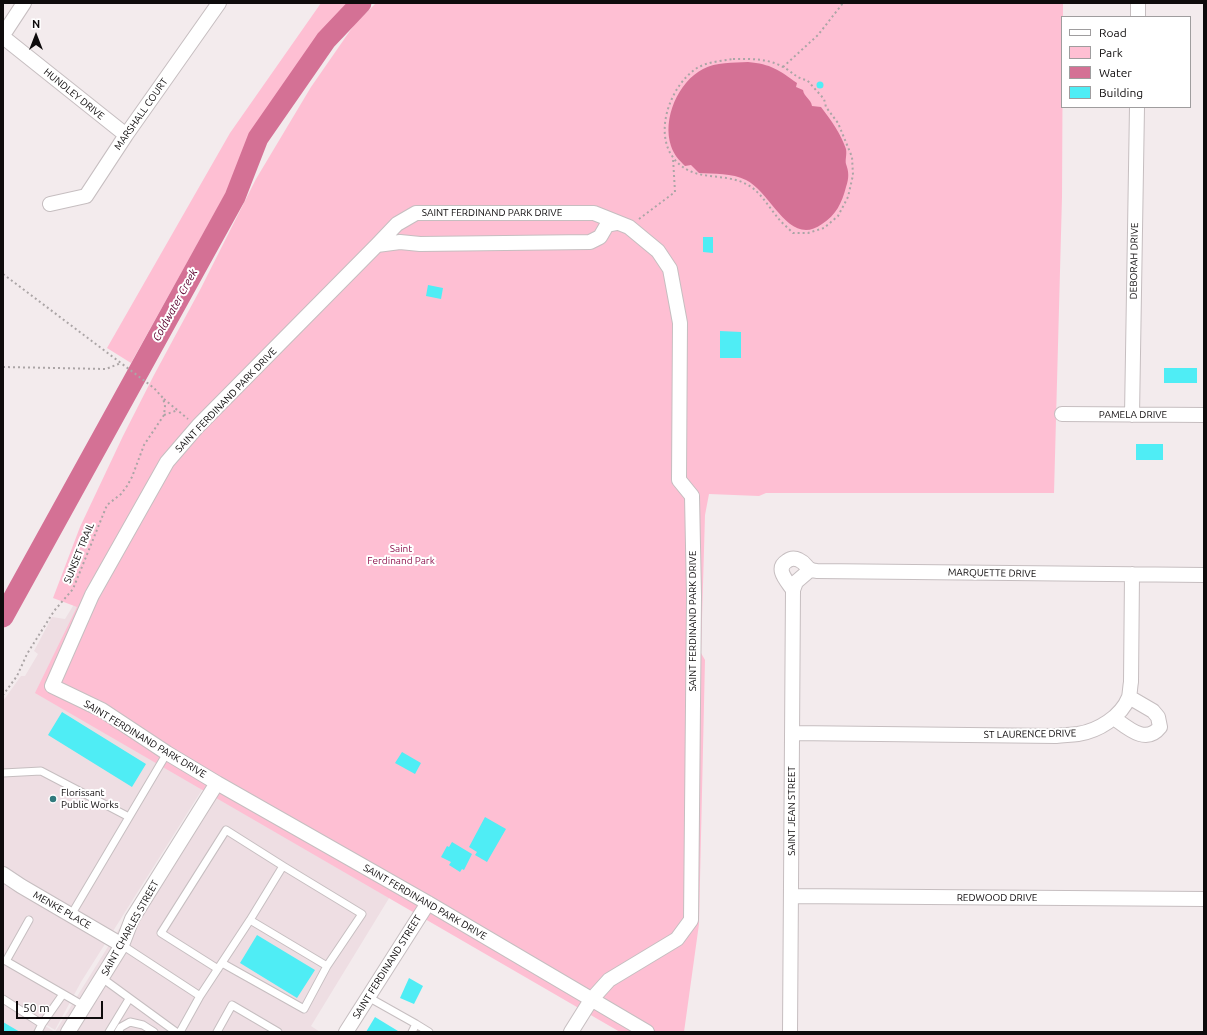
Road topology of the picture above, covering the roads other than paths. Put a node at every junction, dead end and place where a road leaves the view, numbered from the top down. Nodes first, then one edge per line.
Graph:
1 (24, 3) edge
2 (220, 3) edge
3 (1138, 3) edge
4 (1138, 16) edge
5 (3, 36) edge
6 (1137, 108) edge
7 (126, 135) junction
8 (50, 204) dead end
9 (623, 225) junction
10 (378, 246) junction
11 (1062, 414) dead end
12 (1132, 415) junction
13 (1204, 415) edge
14 (810, 570) junction
15 (1132, 574) junction
16 (1204, 575) edge
17 (793, 590) junction
18 (1129, 697) junction
19 (1114, 718) junction
20 (792, 733) junction
21 (167, 753) junction
22 (3, 773) edge
23 (217, 783) junction
24 (128, 818) junction
25 (284, 866) junction
26 (3, 874) edge
27 (791, 896) junction
28 (1204, 899) edge
29 (428, 902) junction
30 (71, 915) junction
31 (29, 920) dead end
32 (250, 920) junction
33 (122, 945) junction
34 (5, 964) edge
35 (220, 966) junction
36 (328, 966) junction
37 (102, 978) junction
38 (63, 994) junction
39 (200, 996) junction
40 (368, 998) junction
41 (3, 999) edge
42 (129, 999) junction
43 (591, 1000) junction
44 (84, 1006) junction
45 (42, 1024) junction
46 (416, 1024) junction
47 (38, 1032) edge
48 (68, 1032) edge
49 (110, 1032) edge
50 (118, 1032) edge
51 (154, 1032) edge
52 (176, 1032) edge
53 (180, 1032) edge
54 (217, 1032) edge
55 (278, 1032) edge
56 (346, 1032) edge
57 (412, 1032) edge
58 (429, 1032) edge
59 (571, 1032) edge
60 (647, 1032) edge
61 (790, 1032) edge

1 - 5 street
2 - 7 street, MARSHALL COURT
3 - 4 street
5 - 7 street, HUNDLEY DRIVE
6 - 12 street, DEBORAH DRIVE
7 - 8 street, MARSHALL COURT
9 - 10 street
9 - 10 street, SAINT FERDINAND PARK DRIVE
9 - 43 street, SAINT FERDINAND PARK DRIVE
10 - 21 street, SAINT FERDINAND PARK DRIVE
11 - 12 street, PAMELA DRIVE
12 - 13 street, PAMELA DRIVE
14 - 15 street, MARQUETTE DRIVE
14 - 17 street
14 - 17 street
15 - 16 street, MARQUETTE DRIVE
15 - 18 street, ST LAURENCE DRIVE
17 - 20 street, SAINT JEAN STREET
18 - 19 street, ST LAURENCE DRIVE
18 - 19 street
19 - 20 street, ST LAURENCE DRIVE
20 - 27 street, SAINT JEAN STREET
21 - 23 street, SAINT FERDINAND PARK DRIVE
21 - 24 lane
22 - 24 lane
23 - 29 street, SAINT FERDINAND PARK DRIVE
23 - 33 street, SAINT CHARLES STREET
24 - 30 lane
25 - 32 lane
25 - 35 lane
25 - 36 lane
26 - 30 street, MENKE PLACE
27 - 28 street, REDWOOD DRIVE
27 - 61 street, SAINT JEAN STREET
29 - 40 street, SAINT FERDINAND STREET
29 - 43 street, SAINT FERDINAND PARK DRIVE
30 - 33 street, MENKE PLACE
31 - 34 lane
32 - 35 lane
32 - 36 lane
33 - 37 street, SAINT CHARLES STREET
33 - 39 lane
34 - 38 lane
35 - 36 lane
35 - 39 lane
37 - 42 lane
37 - 44 street, SAINT CHARLES STREET
38 - 44 lane
38 - 45 lane
39 - 53 lane
40 - 46 lane
40 - 56 street, SAINT FERDINAND STREET
41 - 45 lane
42 - 49 lane
42 - 52 lane
43 - 59 street
43 - 60 street, SAINT FERDINAND PARK DRIVE
44 - 48 street, SAINT CHARLES STREET
45 - 47 lane
46 - 57 lane
46 - 58 lane
50 - 51 lane
54 - 55 lane

